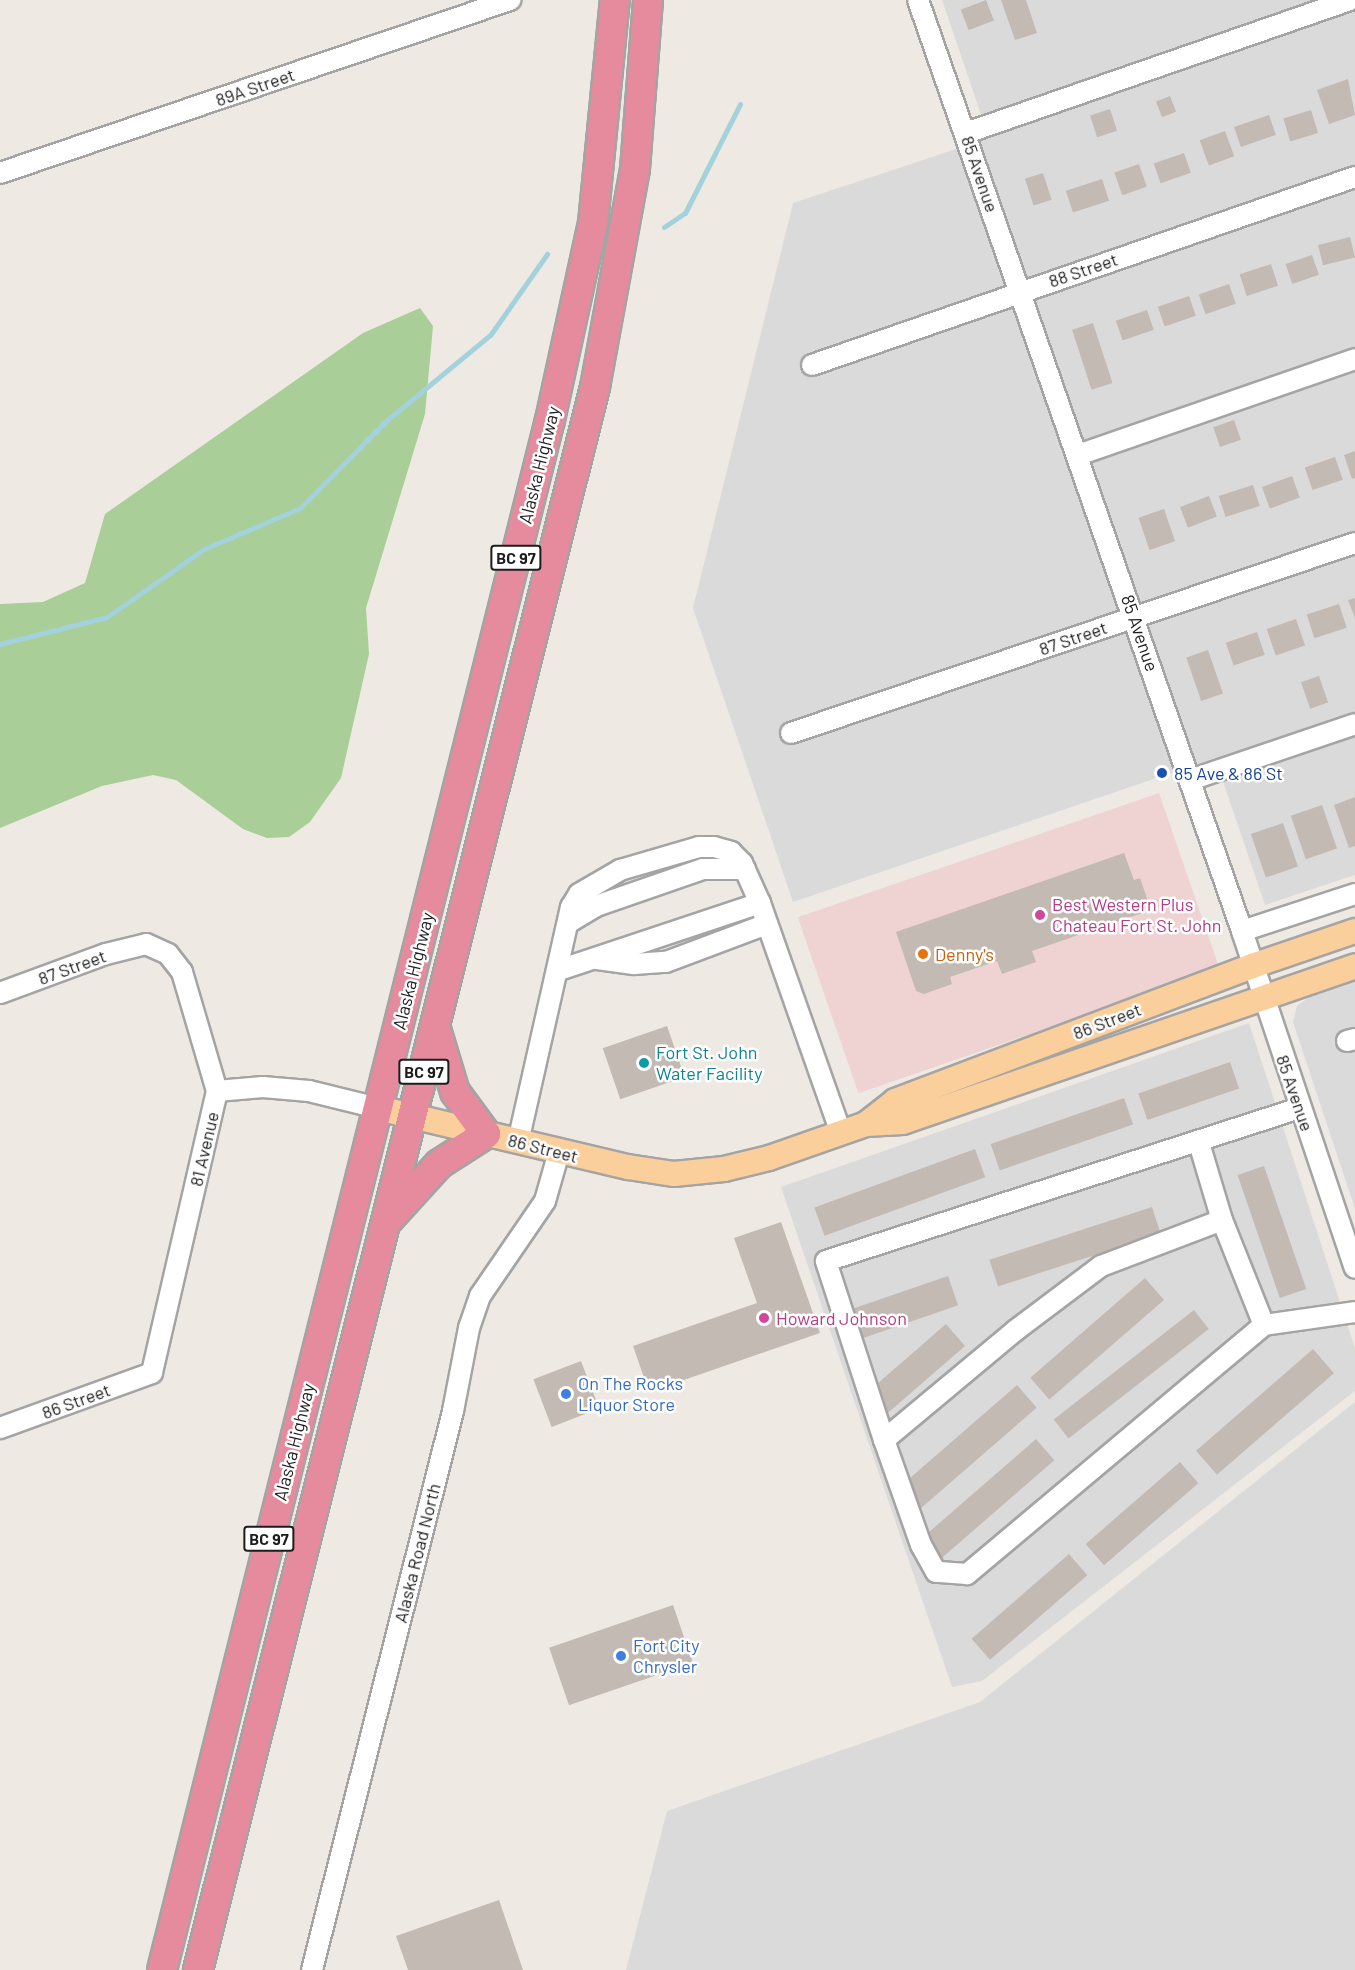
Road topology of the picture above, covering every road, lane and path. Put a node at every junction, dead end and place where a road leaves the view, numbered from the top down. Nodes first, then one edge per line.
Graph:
1 (510, 0) edge
2 (601, 0) edge
3 (648, 0) edge
4 (918, 0) edge
5 (1350, 0) edge
6 (614, 14) edge
7 (966, 133) junction
8 (0, 173) edge
9 (1355, 177) edge
10 (1022, 292) junction
11 (1355, 359) edge
12 (812, 364) dead end
13 (1078, 455) junction
14 (1355, 543) edge
15 (1134, 618) junction
16 (1355, 724) edge
17 (791, 733) dead end
18 (1190, 780) junction
19 (1355, 894) edge
20 (760, 903) junction
21 (767, 924) junction
22 (1242, 931) junction
23 (1355, 931) edge
24 (146, 944) joint
25 (594, 958) junction
26 (1252, 966) junction
27 (1355, 966) edge
28 (559, 970) junction
29 (0, 993) edge
30 (1263, 997) junction
31 (435, 1027) junction
32 (217, 1090) junction
33 (378, 1108) junction
34 (1300, 1108) junction
35 (413, 1116) junction
36 (866, 1124) junction
37 (841, 1133) junction
38 (486, 1134) junction
39 (518, 1142) junction
40 (1199, 1143) junction
41 (559, 1152) junction
42 (1222, 1220) junction
43 (386, 1222) junction
44 (1355, 1268) edge
45 (1355, 1312) edge
46 (1264, 1325) junction
47 (152, 1373) joint
48 (0, 1428) edge
49 (884, 1440) junction
50 (162, 1970) edge
51 (198, 1970) edge
52 (312, 1970) edge

1 - 8 street, 89A Street
2 - 6 highway
3 - 31 highway, Alaska Highway / BC 97
4 - 7 street, 85 Avenue
5 - 7 street
6 - 33 highway, Alaska Highway / BC 97
7 - 10 street, 85 Avenue
9 - 10 street, 88 Street
10 - 12 street, 88 Street
10 - 13 street, 85 Avenue
11 - 13 street
13 - 15 street, 85 Avenue
14 - 15 street, 87 Street
15 - 17 street, 87 Street
15 - 18 street, 85 Avenue
16 - 18 street
18 - 22 street, 85 Avenue
19 - 22 street
20 - 21 street
20 - 25 street
20 - 28 street
21 - 25 street
21 - 37 street
22 - 26 street, 85 Avenue
23 - 26 main road, 86 Street
24 - 29 street, 87 Street
24 - 32 street, 81 Avenue
25 - 28 street
26 - 30 street, 85 Avenue
26 - 36 main road, 86 Street
27 - 30 main road, 86 Street
28 - 39 street
30 - 34 street, 85 Avenue
30 - 36 main road, 86 Street
31 - 35 highway, Alaska Highway / BC 97
31 - 38 highway
32 - 33 street, 86 Street
32 - 47 street, 81 Avenue
33 - 35 main road, 86 Street
33 - 50 highway, Alaska Highway / BC 97
34 - 40 street
34 - 44 street, 85 Avenue
35 - 38 main road, 86 Street
35 - 43 highway, Alaska Highway / BC 97
36 - 37 main road, 86 Street
37 - 41 main road, 86 Street
38 - 39 main road, 86 Street
38 - 43 highway
39 - 41 main road, 86 Street
40 - 42 street
40 - 49 street
41 - 52 street, Alaska Road North
42 - 46 street
42 - 49 street
43 - 51 highway, Alaska Highway / BC 97
45 - 46 street
46 - 49 street
47 - 48 street, 86 Street

